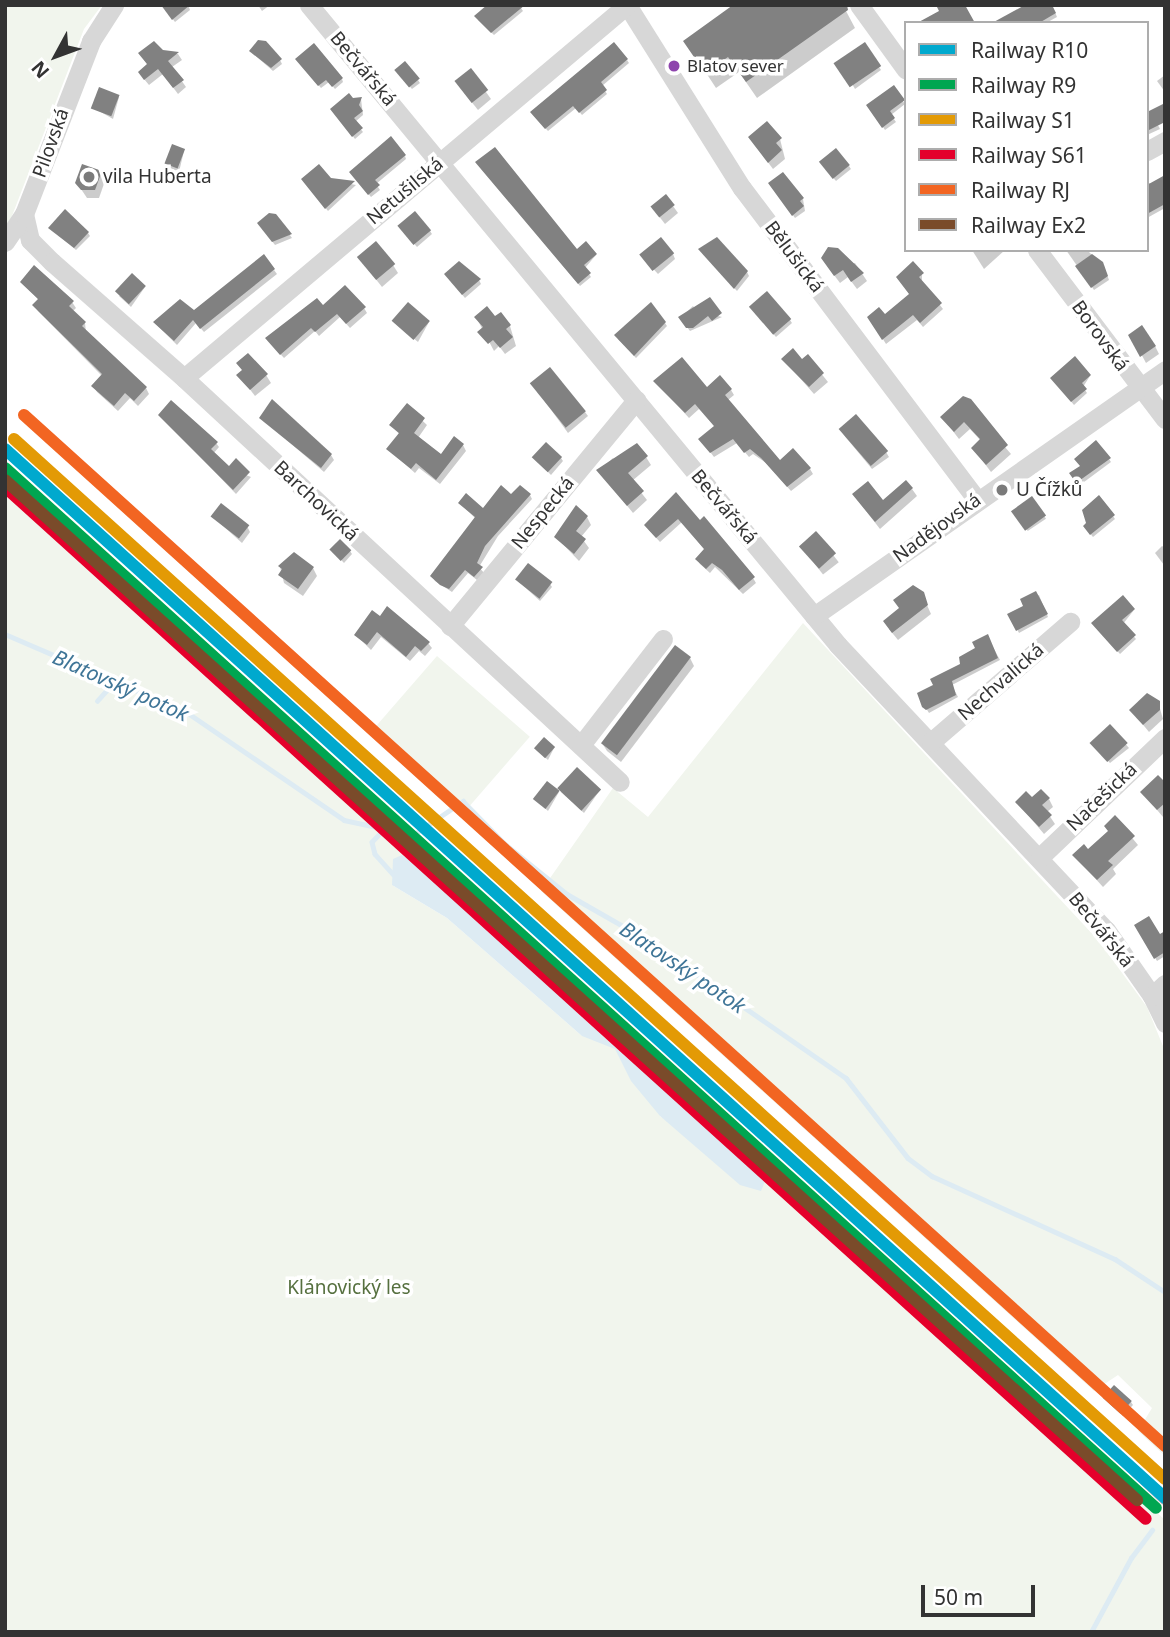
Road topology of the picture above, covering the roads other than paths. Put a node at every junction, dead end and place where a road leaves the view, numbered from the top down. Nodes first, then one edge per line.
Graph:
1 (114, 5) edge
2 (309, 5) edge
3 (627, 5) edge
4 (859, 5) edge
5 (904, 67) edge
6 (1165, 141) edge
7 (1149, 150) edge
8 (440, 160) junction
9 (24, 215) junction
10 (5, 242) edge
11 (1038, 252) edge
12 (1165, 370) edge
13 (184, 378) junction
14 (1137, 386) junction
15 (636, 400) junction
16 (1165, 419) edge
17 (976, 499) junction
18 (814, 616) junction
19 (1070, 622) dead end
20 (450, 626) junction
21 (663, 639) dead end
22 (1165, 738) edge
23 (931, 742) junction
24 (581, 745) junction
25 (620, 782) dead end
26 (1040, 857) junction
27 (1158, 990) edge
28 (1165, 1023) edge

1 - 9 street, Pilovská
2 - 8 street, Bečvářská
3 - 8 street, Netušilská
3 - 17 street, Bělušická
4 - 5 street
6 - 7 street
8 - 13 street, Netušilská
8 - 15 street, Bečvářská
9 - 10 street, Pilovská
9 - 13 street, Barchovická
11 - 14 street, Borovská
12 - 14 street, Nadějovská
13 - 20 street, Barchovická
14 - 16 street, Borovská
14 - 17 street, Nadějovská
15 - 18 street, Bečvářská
15 - 20 street, Nespecká
17 - 18 street, Nadějovská
18 - 23 street, Bečvářská
19 - 23 street, Nechvalická
20 - 24 street, Barchovická
21 - 24 street
22 - 26 street, Načešická
23 - 26 street, Bečvářská
24 - 25 street, Barchovická
26 - 27 street, Bečvářská
27 - 28 street, Bečvářská

